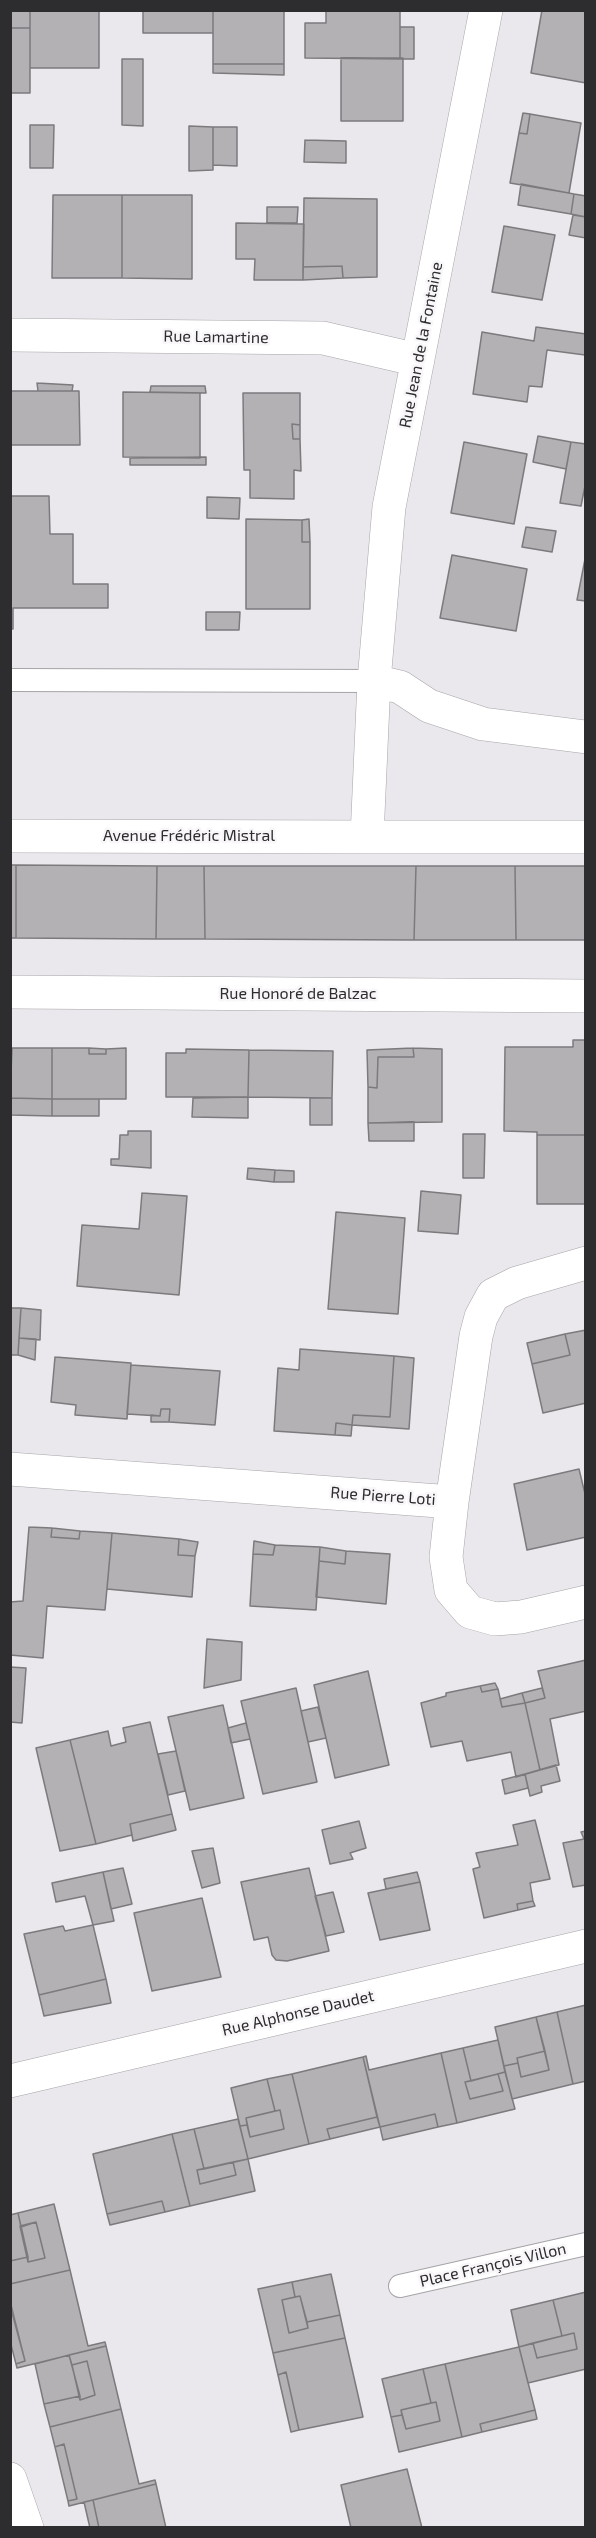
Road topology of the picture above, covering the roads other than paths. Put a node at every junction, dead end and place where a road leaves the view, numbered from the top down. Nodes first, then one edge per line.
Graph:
1 (486, 10) edge
2 (10, 335) edge
3 (418, 360) junction
4 (10, 680) edge
5 (374, 681) junction
6 (585, 737) edge
7 (10, 836) edge
8 (367, 837) junction
9 (585, 837) edge
10 (10, 992) edge
11 (585, 996) edge
12 (583, 1264) edge
13 (10, 1469) edge
14 (452, 1502) junction
15 (585, 1602) edge
16 (585, 1946) edge
17 (10, 2081) edge
18 (585, 2244) edge
19 (400, 2286) dead end
20 (10, 2479) edge
21 (27, 2528) edge

1 - 3 street, Rue Jean de la Fontaine
2 - 3 street, Rue Lamartine
3 - 5 street, Rue Jean de la Fontaine
4 - 5 lane
5 - 6 street
5 - 8 street
7 - 8 street, Avenue Frédéric Mistral
8 - 9 street, Avenue Frédéric Mistral
10 - 11 street, Rue Honoré de Balzac
12 - 14 street, Rue Pierre Loti
13 - 14 street, Rue Pierre Loti
14 - 15 street
16 - 17 street, Rue Alphonse Daudet
18 - 19 lane, Place François Villon
20 - 21 street

